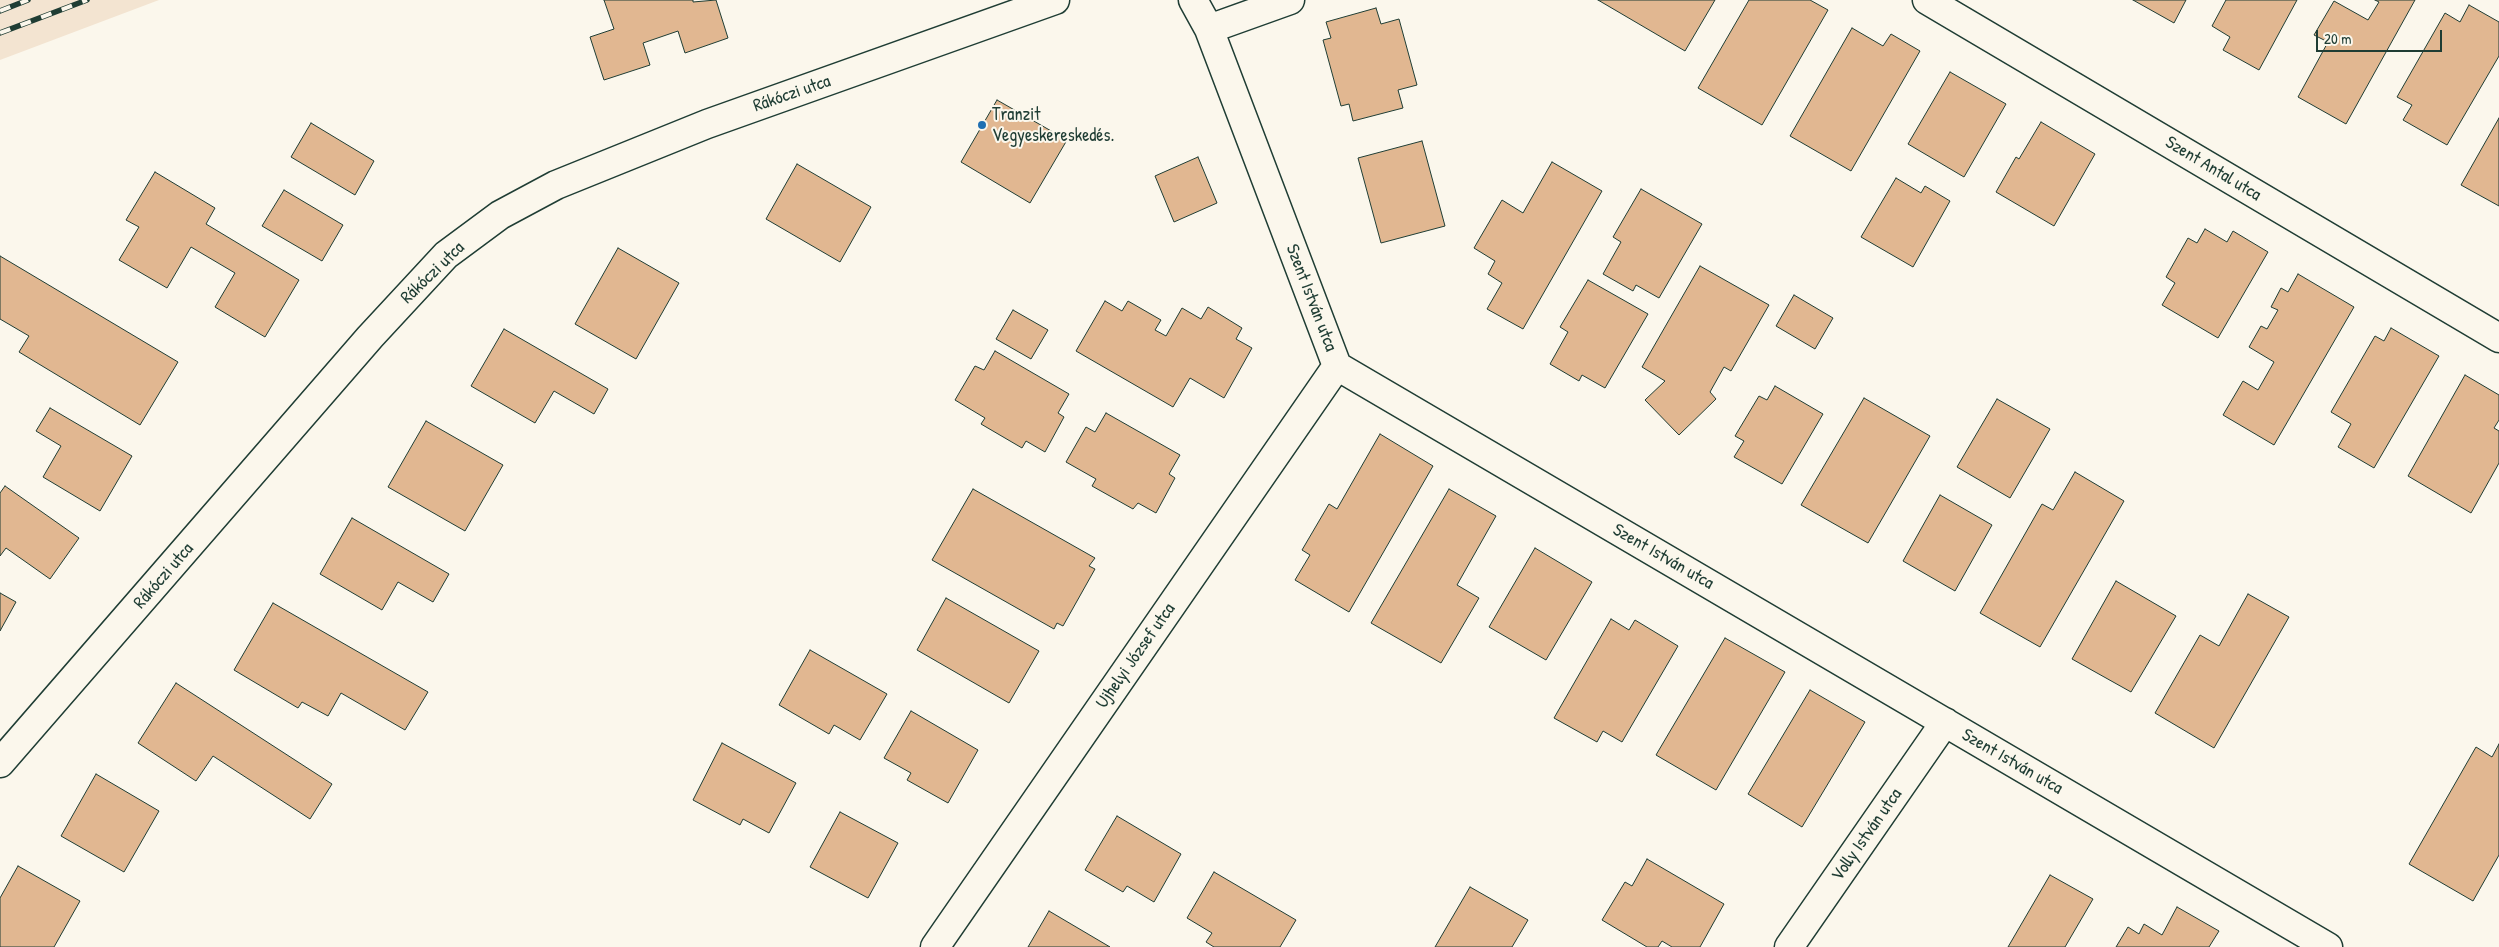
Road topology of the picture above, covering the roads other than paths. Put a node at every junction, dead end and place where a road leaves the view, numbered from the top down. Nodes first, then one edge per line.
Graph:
1 (1055, 0) edge
2 (1193, 0) edge
3 (1290, 0) edge
4 (1926, 0) edge
5 (1209, 29) junction
6 (2499, 338) edge
7 (1337, 366) junction
8 (1945, 722) junction
9 (0, 763) edge
10 (935, 947) edge
11 (1789, 947) edge
12 (2328, 947) edge

1 - 9 street, Rákóczi utca
2 - 5 street, Szent István utca
3 - 5 street
4 - 6 street, Szent Antal utca
5 - 7 street, Szent István utca
7 - 8 street, Szent István utca
7 - 10 street, Ujhelyi József utca
8 - 11 street, Volly István utca
8 - 12 street, Szent István utca

